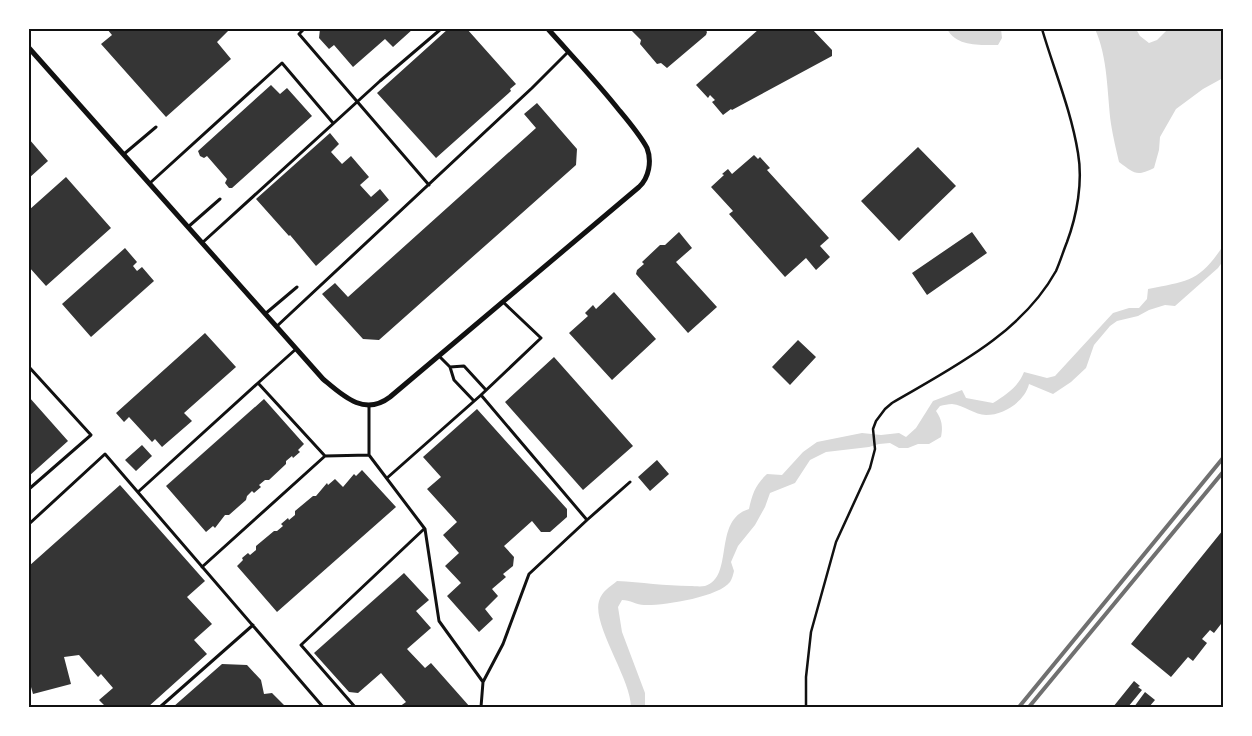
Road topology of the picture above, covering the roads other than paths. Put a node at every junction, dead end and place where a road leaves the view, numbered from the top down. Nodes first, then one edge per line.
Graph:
1 (304, 29) edge
2 (441, 29) edge
3 (548, 29) edge
4 (29, 48) edge
5 (568, 52) junction
6 (358, 101) junction
7 (333, 123) junction
8 (156, 127) dead end
9 (124, 155) junction
10 (149, 183) junction
11 (429, 184) junction
12 (220, 199) dead end
13 (188, 227) junction
14 (202, 243) junction
15 (297, 287) dead end
16 (503, 302) junction
17 (265, 314) junction
18 (276, 327) junction
19 (296, 349) junction
20 (439, 356) junction
21 (29, 367) edge
22 (450, 367) junction
23 (258, 383) junction
24 (486, 390) junction
25 (481, 394) junction
26 (474, 401) junction
27 (369, 404) junction
28 (369, 455) junction
29 (325, 456) junction
30 (387, 478) junction
31 (630, 482) dead end
32 (29, 489) edge
33 (138, 492) junction
34 (587, 520) junction
35 (29, 524) edge
36 (425, 529) junction
37 (202, 567) junction
38 (252, 626) junction
39 (483, 682) junction
40 (160, 707) edge
41 (322, 707) edge
42 (356, 707) edge
43 (481, 707) edge

1 - 6 lane
2 - 6 lane
3 - 5 street
4 - 9 street
5 - 11 lane
5 - 16 street
6 - 7 lane
6 - 11 lane
7 - 10 lane
7 - 14 lane
8 - 9 lane
9 - 10 street
10 - 13 street
11 - 18 lane
12 - 13 lane
13 - 14 street
14 - 17 street
15 - 17 lane
16 - 20 street
16 - 24 lane
17 - 18 street
18 - 19 street
19 - 23 lane
19 - 27 street
20 - 22 lane
20 - 27 street
21 - 32 lane
22 - 24 lane
22 - 26 lane
23 - 29 lane
23 - 33 lane
24 - 25 lane
25 - 26 lane
25 - 34 lane
26 - 30 lane
27 - 28 lane
28 - 29 lane
28 - 30 lane
29 - 37 lane
30 - 36 lane
31 - 34 lane
33 - 35 lane
33 - 37 lane
34 - 39 lane
36 - 39 lane
36 - 42 lane
37 - 38 lane
38 - 40 lane
38 - 41 lane
39 - 43 lane

